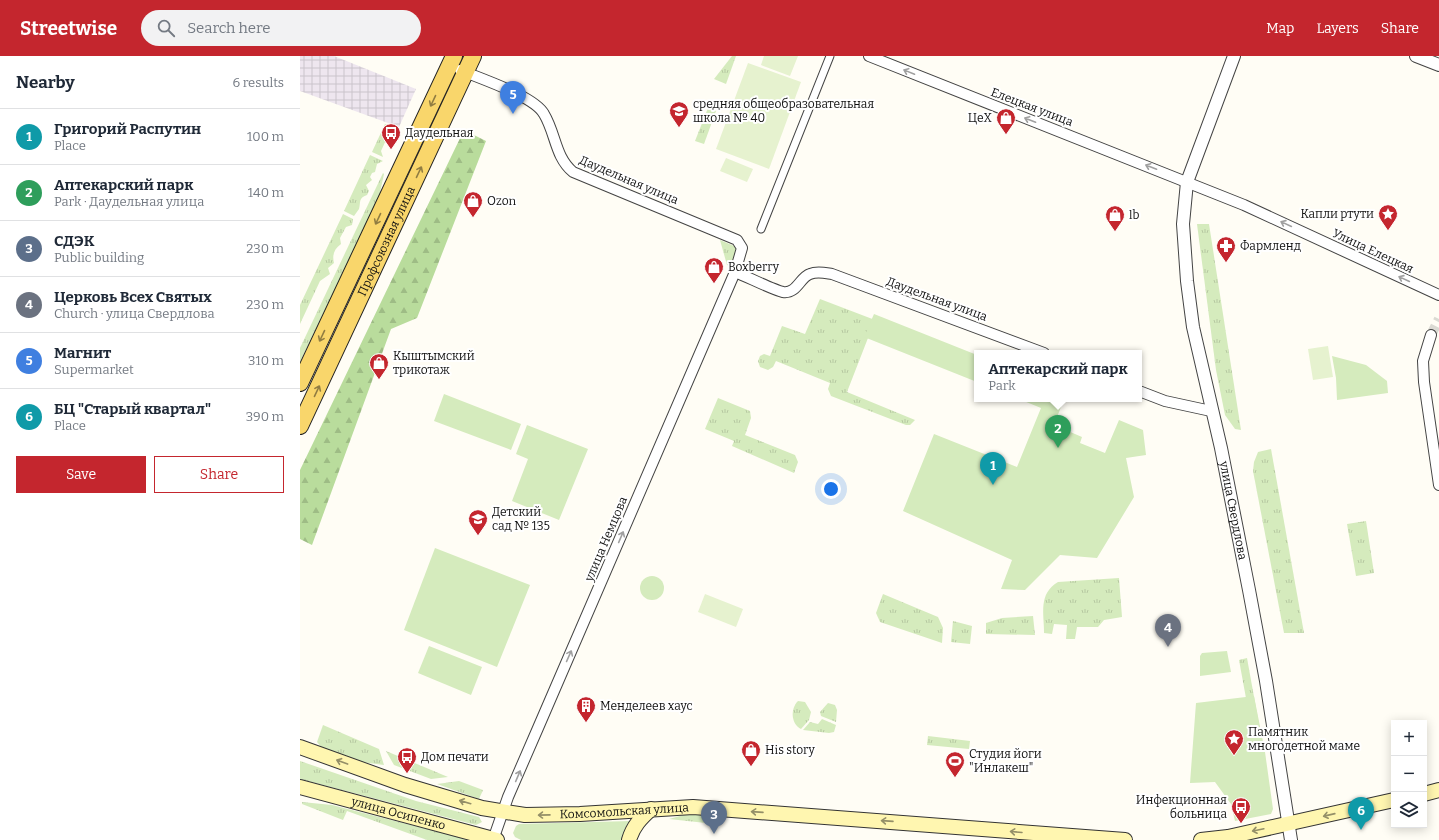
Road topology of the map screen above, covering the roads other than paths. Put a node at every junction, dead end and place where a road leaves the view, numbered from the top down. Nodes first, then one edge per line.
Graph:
1 (473, 56) edge
2 (830, 56) edge
3 (869, 56) edge
4 (1234, 56) edge
5 (1416, 56) edge
6 (451, 61) edge
7 (1439, 65) edge
8 (466, 72) junction
9 (1187, 182) junction
10 (761, 229) dead end
11 (742, 248) joint
12 (735, 272) junction
13 (1439, 295) edge
14 (1431, 335) tunnel mouth
15 (1036, 350) edge
16 (300, 383) edge
17 (1142, 392) edge
18 (1212, 411) junction
19 (300, 426) edge
20 (1439, 485) edge
21 (300, 747) edge
22 (300, 787) edge
23 (1439, 790) edge
24 (1427, 793) edge
25 (1391, 801) edge
26 (651, 809) junction
27 (503, 812) junction
28 (1288, 824) junction
29 (494, 840) edge
30 (629, 840) edge
31 (1125, 840) edge
32 (1201, 840) edge
33 (1291, 840) edge

1 - 8 main road, Профсоюзная улица
2 - 10 street
9 -> 3 street, Елецкая улица
4 - 9 street, улица Свердлова
5 - 7 street
6 - 8 street, Даудельная улица
6 -> 16 main road, Профсоюзная улица
8 - 11 street, Даудельная улица
19 -> 8 main road, Профсоюзная улица
13 -> 9 street, Улица Елецкая
9 - 18 street, улица Свердлова
11 - 12 street, улица Немцова
12 - 15 street, Даудельная улица
27 -> 12 street, улица Немцова
14 - 20 street
17 - 18 street
18 - 28 street, улица Свердлова
27 -> 21 main road, Комсомольская улица
22 - 29 main road, улица Осипенко
23 - 24 main road
25 -> 28 main road
26 -> 27 main road, Комсомольская улица
26 - 30 main road
31 -> 26 main road, Комсомольская улица
27 - 29 street, улица Немцова
28 -> 32 main road
28 - 33 street, улица Свердлова

